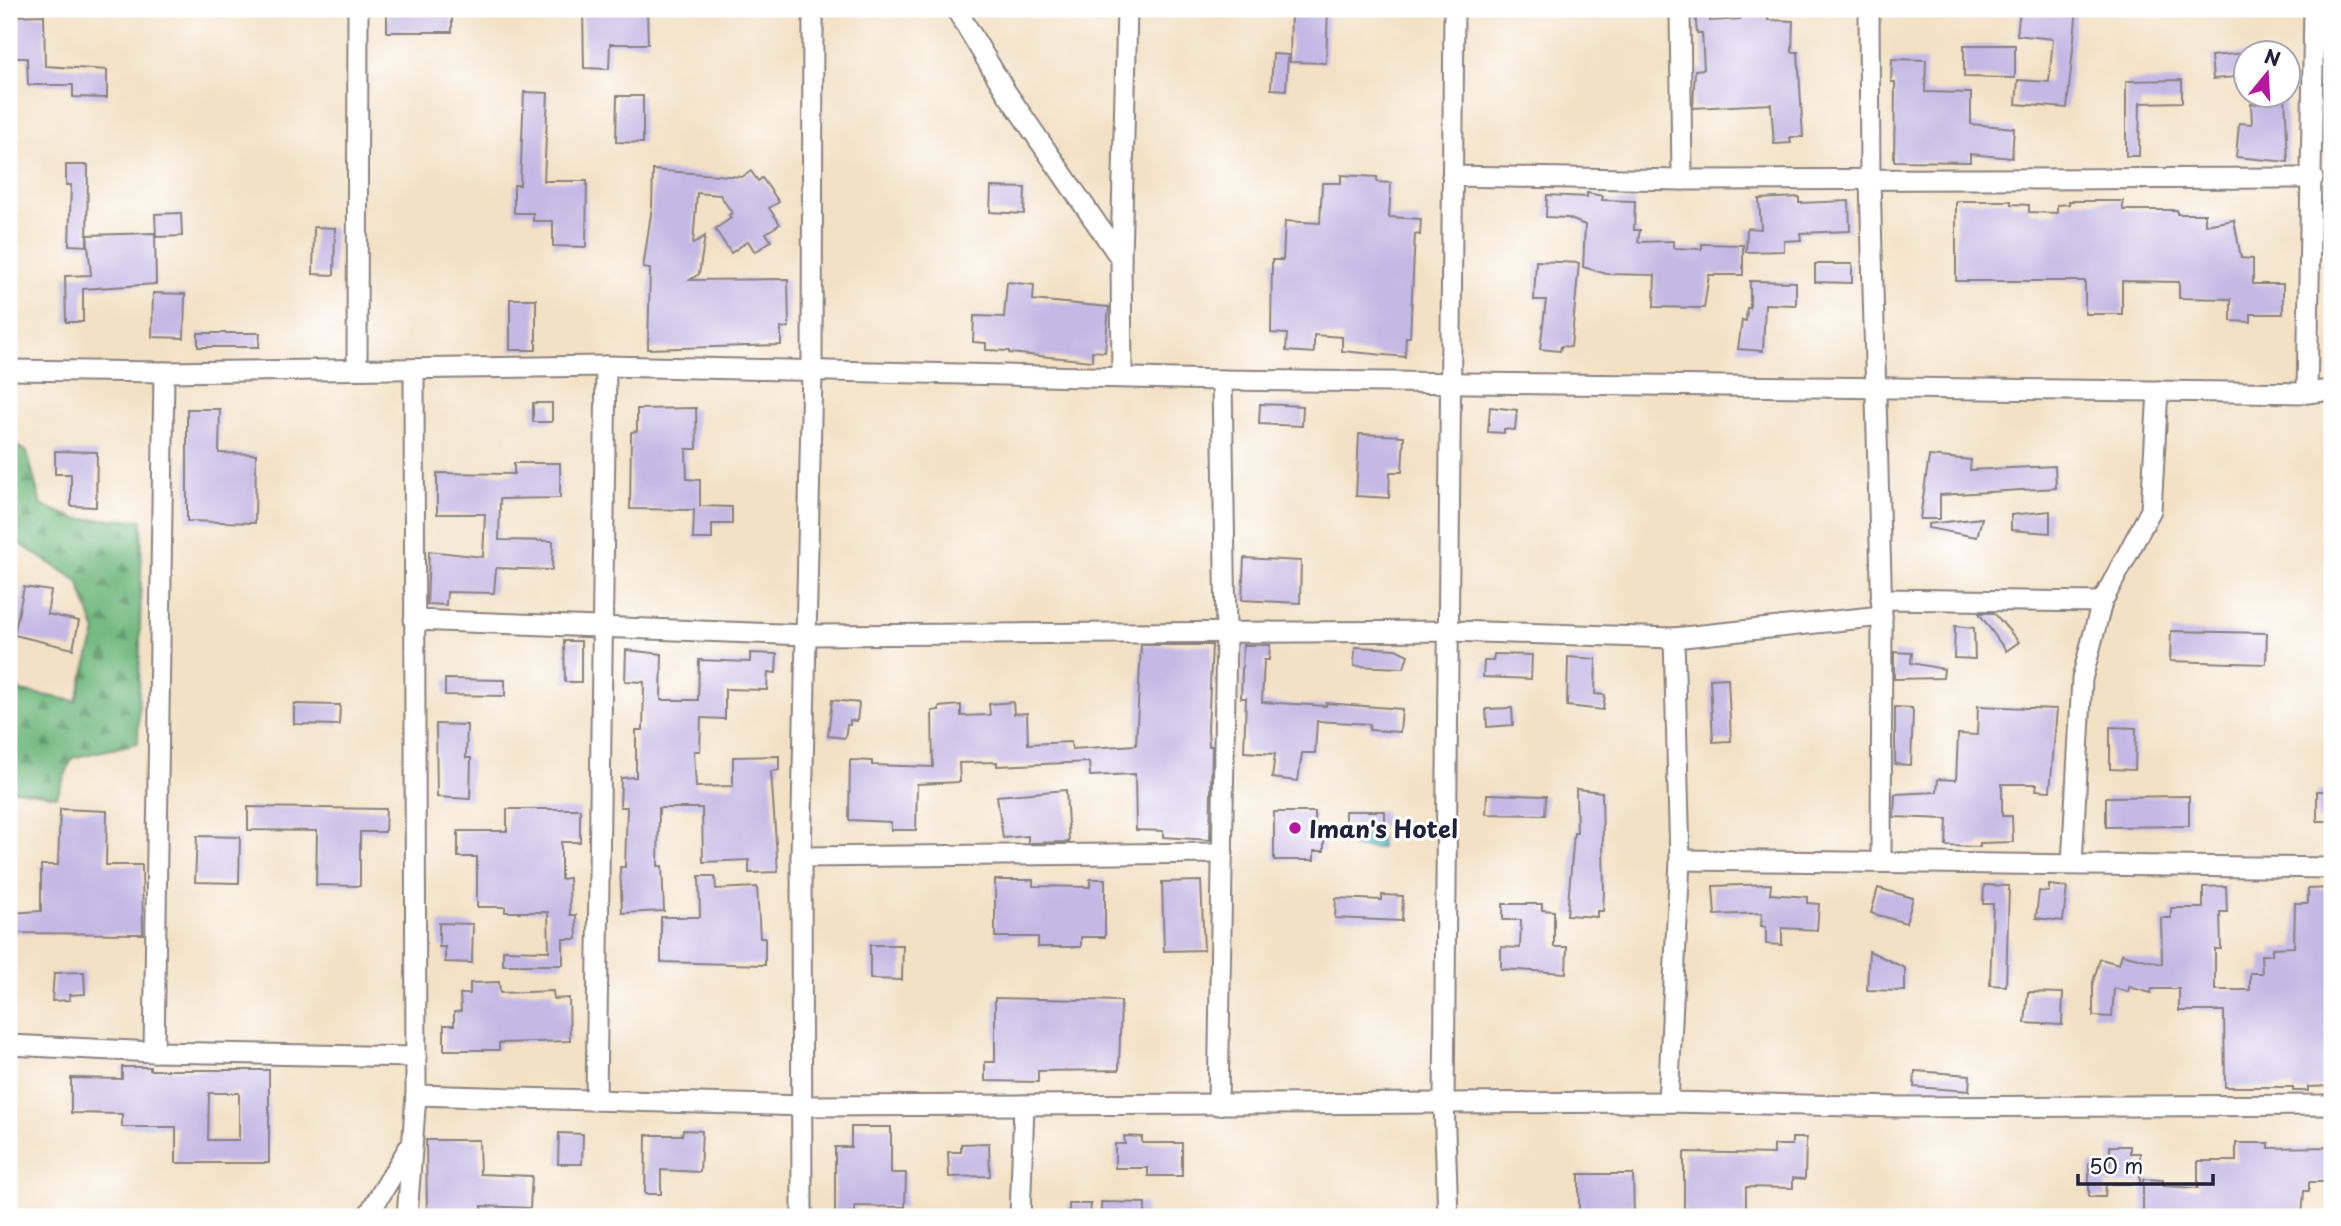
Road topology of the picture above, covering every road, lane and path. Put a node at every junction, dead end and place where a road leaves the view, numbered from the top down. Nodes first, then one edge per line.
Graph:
1 (358, 9) edge
2 (813, 9) edge
3 (956, 9) edge
4 (1127, 9) edge
5 (1454, 9) edge
6 (1680, 9) edge
7 (1869, 9) edge
8 (2314, 9) edge
9 (1452, 176) junction
10 (2313, 178) junction
11 (1682, 180) junction
12 (1870, 180) junction
13 (1121, 259) junction
14 (606, 366) junction
15 (357, 369) junction
16 (414, 369) junction
17 (9, 370) edge
18 (164, 372) junction
19 (812, 373) junction
20 (1122, 377) junction
21 (1222, 380) junction
22 (1452, 380) junction
23 (1875, 387) junction
24 (2332, 390) edge
25 (2158, 391) junction
26 (2306, 393) junction
27 (2102, 602) junction
28 (1882, 608) junction
29 (414, 620) junction
30 (604, 629) junction
31 (1450, 631) junction
32 (1226, 632) junction
33 (806, 635) junction
34 (1674, 638) junction
35 (1223, 853) junction
36 (801, 857) junction
37 (1680, 860) junction
38 (1881, 860) junction
39 (2072, 864) junction
40 (2332, 868) edge
41 (9, 1045) edge
42 (154, 1052) junction
43 (416, 1057) junction
44 (416, 1096) junction
45 (596, 1099) junction
46 (1668, 1102) junction
47 (1444, 1103) junction
48 (1024, 1105) junction
49 (1218, 1105) junction
50 (2332, 1105) edge
51 (804, 1106) junction
52 (411, 1145) junction
53 (367, 1217) edge
54 (407, 1217) edge
55 (802, 1217) edge
56 (1020, 1217) edge
57 (1448, 1217) edge

1 - 15 street
2 - 19 street
3 - 13 street
4 - 13 street
5 - 9 street
6 - 11 street
7 - 12 street
8 - 10 street
9 - 11 street
9 - 22 street
10 - 12 street
10 - 26 street
11 - 12 street
12 - 23 street
13 - 20 street
14 - 16 street
14 - 19 street
14 - 30 street
15 - 16 street
15 - 18 street
16 - 29 street
17 - 18 street
18 - 42 street
19 - 20 street
19 - 33 street
20 - 21 street
21 - 22 street
21 - 32 street
22 - 23 street
22 - 31 street
23 - 25 street
23 - 28 street
24 - 26 street
25 - 26 street
25 - 27 street
27 - 28 street
27 - 39 street
28 - 34 street
28 - 38 street
29 - 30 street
29 - 43 street
30 - 33 street
30 - 45 street
31 - 32 street
31 - 34 street
31 - 47 street
32 - 33 street
32 - 35 street
33 - 36 street
34 - 37 street
35 - 36 street
35 - 49 street
36 - 51 street
37 - 38 street
37 - 46 street
38 - 39 street
39 - 40 street
41 - 42 street
42 - 43 street
43 - 44 street
44 - 45 street
44 - 52 street
45 - 51 street
46 - 47 street
46 - 50 street
47 - 49 street
47 - 57 street
48 - 49 street
48 - 51 street
48 - 56 street
51 - 55 street
52 - 53 street
52 - 54 street

